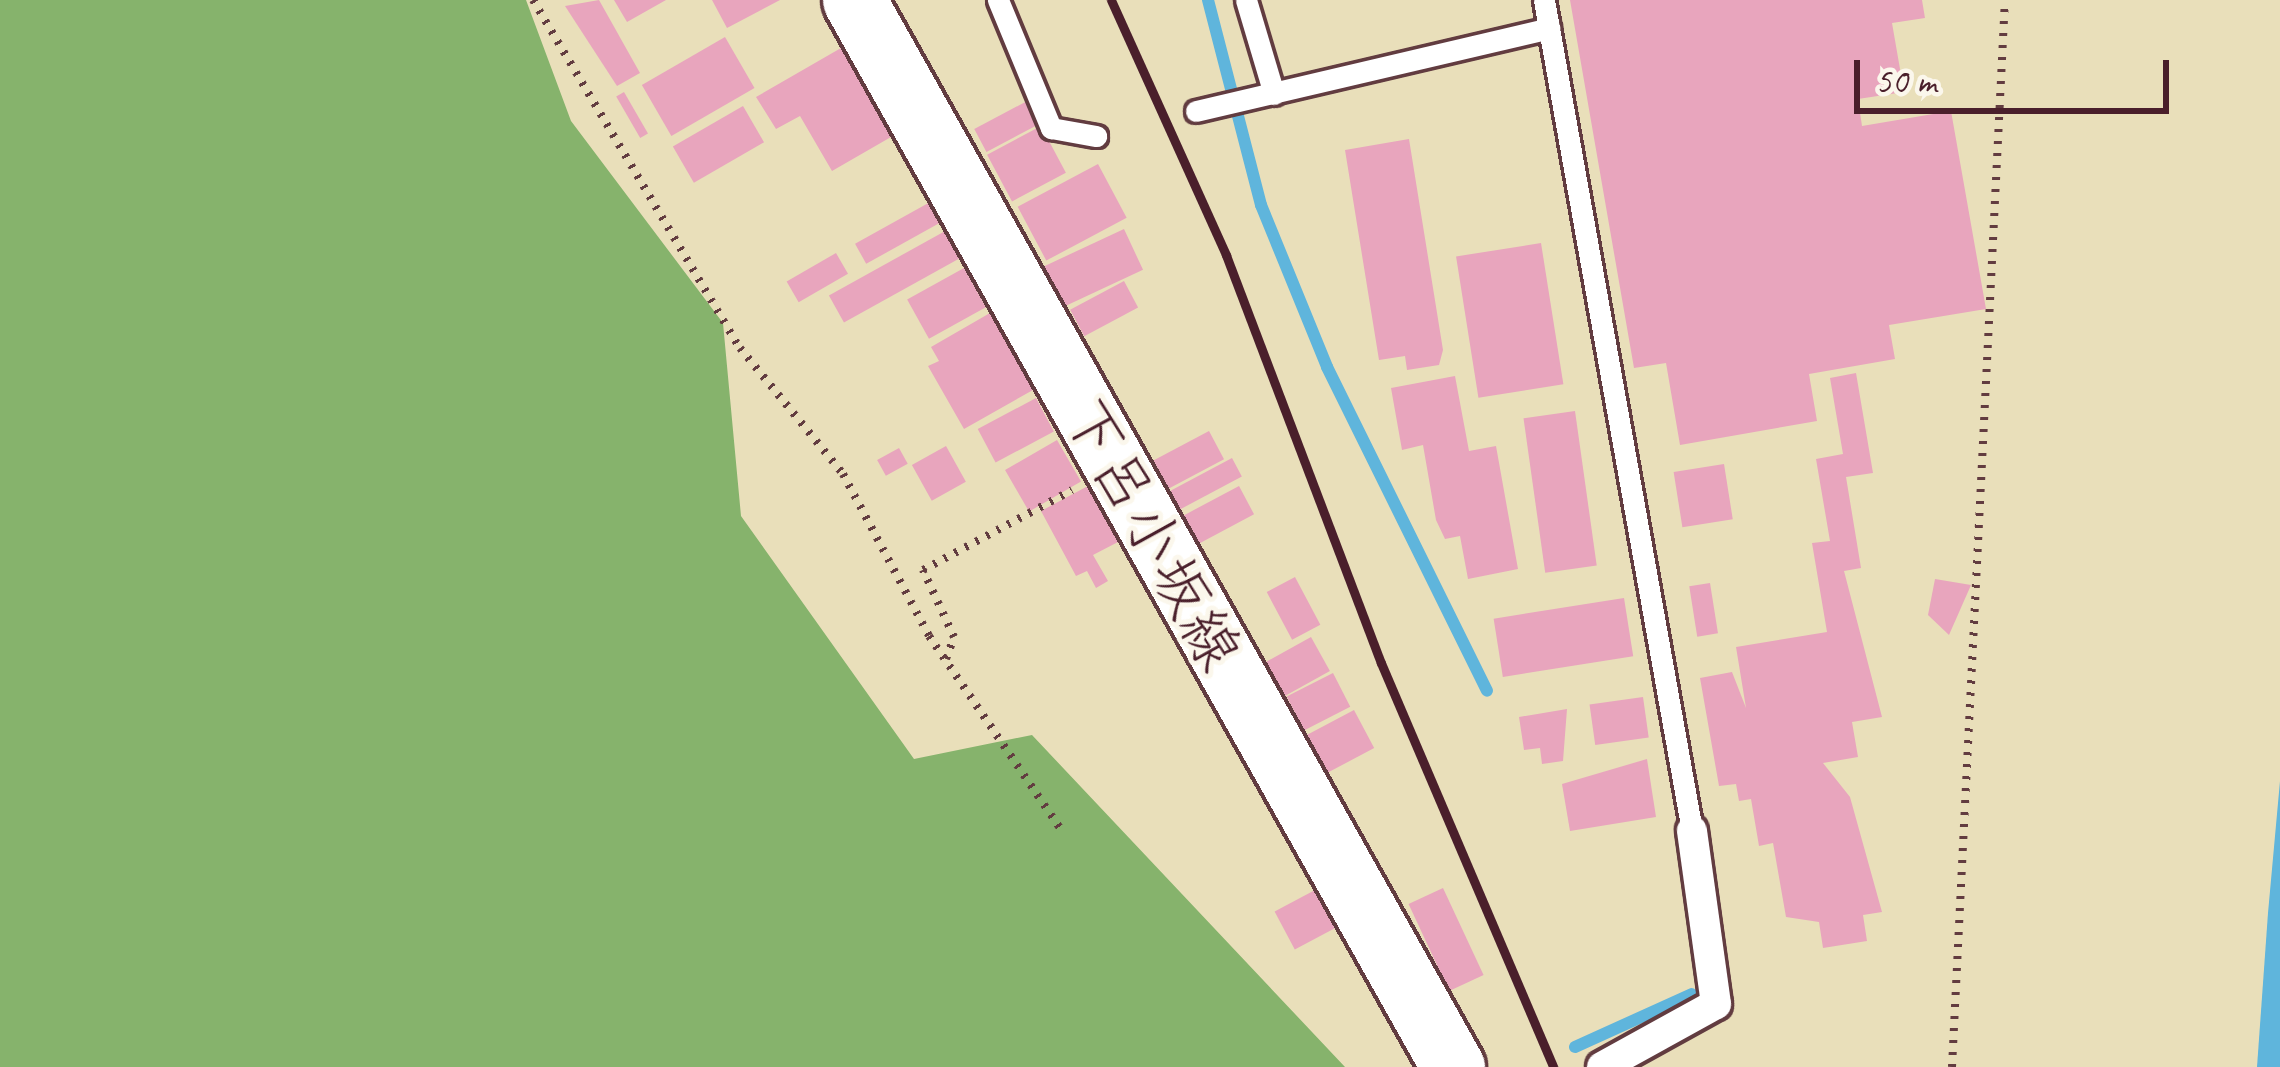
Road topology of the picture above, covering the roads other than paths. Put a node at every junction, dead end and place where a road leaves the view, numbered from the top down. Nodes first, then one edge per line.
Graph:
1 (854, 0) edge
2 (998, 0) edge
3 (1246, 0) edge
4 (1544, 0) edge
5 (1549, 28) junction
6 (1274, 94) junction
7 (1196, 111) dead end
8 (1096, 136) dead end
9 (1692, 831) joint
10 (1453, 1067) edge
11 (1601, 1067) edge

1 - 10 main road, 下呂小坂線
2 - 8 lane
3 - 6 lane
4 - 5 lane
5 - 6 lane
5 - 9 lane
6 - 7 lane
9 - 11 street

